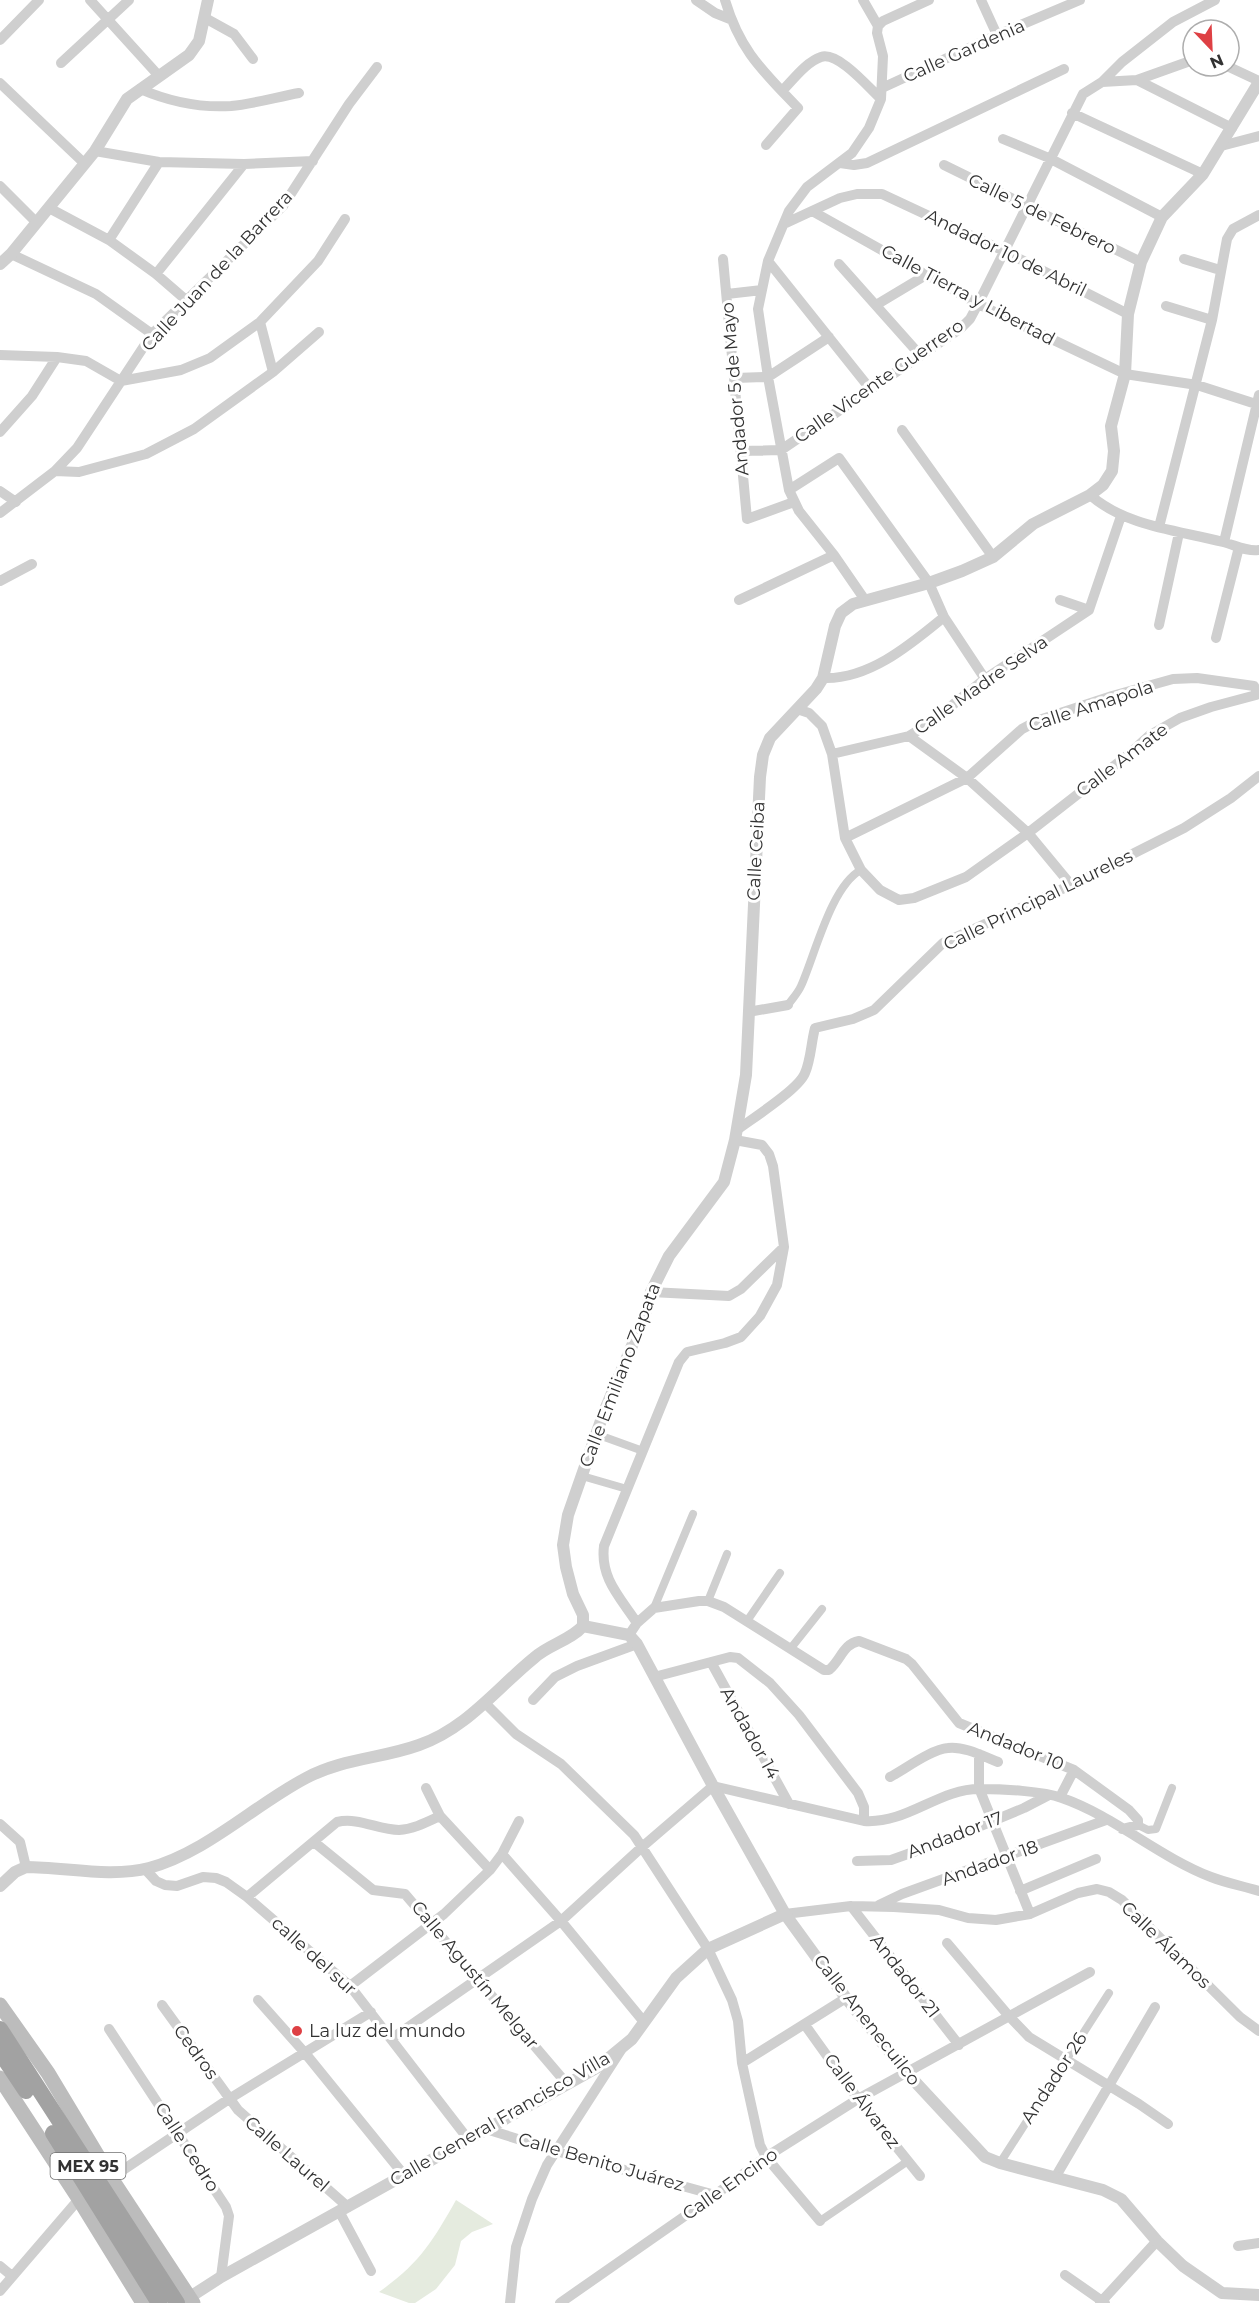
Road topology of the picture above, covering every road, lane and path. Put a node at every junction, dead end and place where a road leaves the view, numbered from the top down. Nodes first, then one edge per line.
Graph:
1 (39, 0) edge
2 (90, 0) edge
3 (129, 0) edge
4 (208, 0) edge
5 (696, 0) edge
6 (725, 0) edge
7 (863, 0) edge
8 (981, 0) edge
9 (1080, 0) edge
10 (1215, 0) edge
11 (925, 1) edge
12 (108, 18) junction
13 (205, 18) junction
14 (730, 19) junction
15 (878, 26) junction
16 (997, 35) junction
17 (0, 40) edge
18 (253, 59) dead end
19 (61, 63) dead end
20 (1181, 64) edge
21 (377, 67) dead end
22 (1065, 69) dead end
23 (1241, 73) edge
24 (159, 76) junction
25 (1137, 80) junction
26 (1102, 82) junction
27 (1259, 82) edge
28 (0, 83) edge
29 (140, 89) junction
30 (782, 91) junction
31 (299, 93) dead end
32 (882, 94) junction
33 (1072, 113) junction
34 (1232, 128) junction
35 (1259, 136) edge
36 (1003, 139) dead end
37 (766, 145) dead end
38 (1221, 146) junction
39 (95, 151) junction
40 (1049, 158) junction
41 (313, 161) junction
42 (159, 162) junction
43 (840, 163) junction
44 (85, 164) junction
45 (244, 164) junction
46 (944, 165) dead end
47 (1203, 174) junction
48 (0, 186) edge
49 (1026, 207) junction
50 (49, 208) junction
51 (812, 211) junction
52 (1259, 215) edge
53 (1162, 217) junction
54 (345, 219) dead end
55 (37, 223) junction
56 (786, 223) junction
57 (109, 240) junction
58 (1004, 251) junction
59 (11, 254) junction
60 (723, 259) dead end
61 (1184, 260) dead end
62 (768, 261) junction
63 (1141, 262) junction
64 (0, 264) edge
65 (839, 264) dead end
66 (1220, 270) junction
67 (156, 274) junction
68 (926, 275) junction
69 (762, 290) junction
70 (727, 294) junction
71 (186, 300) junction
72 (978, 304) junction
73 (876, 305) junction
74 (1166, 306) dead end
75 (1128, 314) junction
76 (1212, 320) junction
77 (260, 322) junction
78 (319, 332) dead end
79 (152, 334) junction
80 (829, 337) junction
81 (0, 355) edge
82 (920, 355) junction
83 (57, 357) junction
84 (273, 372) junction
85 (1125, 374) junction
86 (768, 377) junction
87 (735, 378) junction
88 (121, 381) junction
89 (1197, 385) junction
90 (870, 390) junction
91 (1258, 402) edge
92 (4, 420) edge
93 (902, 430) dead end
94 (0, 432) edge
95 (781, 450) junction
96 (741, 451) junction
97 (54, 471) junction
98 (789, 490) junction
99 (0, 491) edge
100 (1090, 495) junction
101 (16, 502) junction
102 (794, 502) junction
103 (0, 513) edge
104 (1121, 516) junction
105 (1159, 527) junction
106 (1179, 533) junction
107 (1224, 542) junction
108 (1239, 547) junction
109 (1259, 550) edge
110 (834, 555) junction
111 (993, 557) junction
112 (32, 564) dead end
113 (0, 581) edge
114 (929, 583) junction
115 (739, 600) dead end
116 (865, 600) junction
117 (1060, 600) dead end
118 (1089, 610) junction
119 (944, 617) junction
120 (1159, 625) dead end
121 (1216, 638) dead end
122 (823, 678) junction
123 (985, 679) junction
124 (1257, 692) joint
125 (796, 709) junction
126 (909, 736) junction
127 (832, 754) junction
128 (1259, 776) edge
129 (967, 777) junction
130 (1028, 833) junction
131 (845, 838) junction
132 (861, 870) junction
133 (1071, 885) junction
134 (788, 1005) joint
135 (748, 1012) junction
136 (736, 1135) junction
137 (784, 1247) junction
138 (651, 1292) junction
139 (596, 1434) junction
140 (643, 1451) junction
141 (582, 1476) junction
142 (627, 1489) junction
143 (693, 1514) dead end
144 (727, 1554) dead end
145 (780, 1574) dead end
146 (708, 1601) junction
147 (654, 1608) junction
148 (822, 1609) dead end
149 (747, 1621) junction
150 (637, 1623) junction
151 (583, 1626) junction
152 (633, 1639) junction
153 (791, 1648) junction
154 (711, 1662) junction
155 (654, 1677) junction
156 (533, 1700) dead end
157 (486, 1703) junction
158 (979, 1754) junction
159 (998, 1762) dead end
160 (1074, 1770) junction
161 (890, 1777) dead end
162 (713, 1786) junction
163 (426, 1788) dead end
164 (979, 1788) junction
165 (1172, 1788) dead end
166 (1049, 1795) junction
167 (1060, 1797) junction
168 (789, 1804) junction
169 (440, 1816) junction
170 (1106, 1820) junction
171 (519, 1821) dead end
172 (864, 1821) junction
173 (992, 1821) junction
174 (0, 1824) edge
175 (1138, 1825) junction
176 (1122, 1829) junction
177 (315, 1842) junction
178 (642, 1847) junction
179 (502, 1854) junction
180 (1007, 1858) junction
181 (1096, 1859) dead end
182 (857, 1861) dead end
183 (26, 1867) junction
184 (145, 1869) junction
185 (490, 1870) junction
186 (0, 1886) edge
187 (1020, 1891) junction
188 (1259, 1891) edge
189 (247, 1897) junction
190 (851, 1906) junction
191 (876, 1907) junction
192 (785, 1914) junction
193 (1030, 1914) junction
194 (561, 1921) junction
195 (432, 1923) junction
196 (947, 1942) dead end
197 (708, 1949) junction
198 (1089, 1972) dead end
199 (479, 1978) junction
200 (350, 1986) junction
201 (1109, 1993) dead end
202 (846, 1998) junction
203 (258, 2000) dead end
204 (0, 2005) edge
205 (162, 2005) dead end
206 (1155, 2007) dead end
207 (371, 2012) junction
208 (1008, 2015) junction
209 (644, 2022) junction
210 (805, 2025) junction
211 (0, 2029) edge
212 (109, 2029) dead end
213 (1259, 2031) edge
214 (391, 2039) junction
215 (625, 2045) junction
216 (959, 2045) junction
217 (0, 2052) edge
218 (305, 2053) junction
219 (1066, 2060) junction
220 (742, 2063) junction
221 (906, 2072) junction
222 (0, 2078) edge
223 (567, 2084) junction
224 (1109, 2086) junction
225 (229, 2099) junction
226 (858, 2099) junction
227 (1168, 2124) dead end
228 (486, 2129) junction
229 (178, 2133) junction
230 (468, 2139) junction
231 (556, 2151) junction
232 (766, 2157) junction
233 (908, 2161) junction
234 (1000, 2163) junction
235 (404, 2175) junction
236 (920, 2176) dead end
237 (1056, 2176) junction
238 (111, 2178) junction
239 (715, 2195) junction
240 (79, 2199) junction
241 (343, 2209) junction
242 (820, 2221) joint
243 (1156, 2241) junction
244 (1259, 2243) edge
245 (1238, 2246) dead end
246 (0, 2266) edge
247 (371, 2271) dead end
248 (1065, 2275) dead end
249 (12, 2276) junction
250 (221, 2277) junction
251 (0, 2291) edge
252 (1259, 2295) edge
253 (186, 2301) edge
254 (1102, 2302) edge
255 (143, 2303) edge
256 (159, 2303) edge
257 (510, 2303) edge
258 (560, 2303) edge

1 - 17 street
2 - 12 street
3 - 12 street
4 - 13 street
5 - 14 street
6 - 14 street
7 - 15 street
8 - 16 street
9 - 16 street, Calle Gardenia
10 - 26 street, Calle Vicente Guerrero
11 - 15 street
12 - 19 street
12 - 24 street
13 - 18 street
13 - 24 street
14 - 30 street
15 - 32 street
16 - 32 street, Calle Gardenia
20 - 25 street
21 - 41 street, Calle Juan de la Barrera
22 - 43 street
23 - 27 street
24 - 29 street
25 - 26 street
25 - 34 street
26 - 33 street, Calle Vicente Guerrero
27 - 34 street
28 - 44 street
29 - 31 street
29 - 39 street
30 - 32 street
30 - 37 street
32 - 43 street
33 - 40 street, Calle Vicente Guerrero
33 - 47 street
34 - 38 street
35 - 38 street
36 - 40 street
38 - 47 street
39 - 42 street
39 - 44 street
40 - 49 street, Calle Vicente Guerrero
40 - 53 street
41 - 45 street
41 - 71 street, Calle Juan de la Barrera
42 - 45 street
42 - 57 street
43 - 56 street
44 - 50 street
45 - 67 street
46 - 49 street, Calle 5 de Febrero
47 - 53 street
48 - 55 street
49 - 58 street, Calle Vicente Guerrero
49 - 63 street, Calle 5 de Febrero
50 - 55 street
50 - 57 street
51 - 56 street
51 - 58 street, Andador 10 de Abril
51 - 68 street, Calle Tierra y Libertad
52 - 66 street
53 - 63 street
54 - 77 street
55 - 59 street
56 - 62 street
57 - 67 street
58 - 72 street, Calle Vicente Guerrero
58 - 75 street, Andador 10 de Abril
59 - 64 street
59 - 79 street
60 - 70 street, Andador 5 de Mayo
61 - 66 street
62 - 69 street
62 - 80 street
63 - 75 street
65 - 73 street
66 - 76 street
67 - 71 street
68 - 72 street, Calle Tierra y Libertad
68 - 73 street
69 - 70 street
69 - 86 street
70 - 87 street, Andador 5 de Mayo
71 - 79 street, Calle Juan de la Barrera
72 - 82 street, Calle Vicente Guerrero
72 - 85 street, Calle Tierra y Libertad
73 - 82 street
74 - 76 street
75 - 85 street
76 - 89 street
77 - 84 street
77 - 88 street
78 - 84 street
79 - 88 street, Calle Juan de la Barrera
80 - 86 street
80 - 90 street
81 - 83 street
82 - 90 street, Calle Vicente Guerrero
83 - 88 street
83 - 92 street
84 - 97 street
85 - 89 street, Calle Tierra y Libertad
85 - 100 street
86 - 87 street
86 - 95 street
87 - 96 street, Andador 5 de Mayo
88 - 97 street, Calle Juan de la Barrera
89 - 91 street, Calle Tierra y Libertad
89 - 105 street
90 - 95 street, Calle Vicente Guerrero
91 - 107 street
92 - 94 street
93 - 111 street
95 - 96 street, Calle Vicente Guerrero
95 - 98 street
96 - 102 street, Andador 5 de Mayo
97 - 101 street, Calle Juan de la Barrera
98 - 102 street
98 - 114 street
99 - 101 street
100 - 104 street
100 - 111 street
101 - 103 street, Calle Juan de la Barrera
102 - 110 street
104 - 105 street
104 - 118 street
105 - 106 street
106 - 107 street
106 - 120 street
107 - 108 street
108 - 109 street
108 - 121 street
110 - 115 street
110 - 116 street
111 - 114 street
112 - 113 street
114 - 116 street
114 - 119 street
116 - 122 street, Calle Ceiba
117 - 118 street
118 - 123 street, Calle Madre Selva
119 - 122 street
119 - 123 street
122 - 125 street, Calle Ceiba
123 - 126 street, Calle Madre Selva
124 - 129 street, Calle Amapola
124 - 130 street, Calle Amate
125 - 127 street, Calle Amate
125 - 135 street, Calle Ceiba
126 - 127 street, Calle Madre Selva
126 - 129 street
127 - 131 street, Calle Amate
128 - 133 street, Calle Principal Laureles
129 - 130 street
129 - 131 street, Calle Amapola
130 - 132 street, Calle Amate
130 - 133 street
131 - 132 street, Calle Amate
132 - 134 street
133 - 136 street, Calle Principal Laureles
134 - 135 street
135 - 136 street, Calle Ceiba
136 - 137 street
136 - 138 street, Calle Emiliano Zapata
137 - 138 street
137 - 140 street
138 - 139 street, Calle Emiliano Zapata
139 - 140 street
139 - 141 street, Calle Emiliano Zapata
140 - 142 street
141 - 142 street
141 - 151 street, Calle Emiliano Zapata
142 - 150 street
143 - 147 street
144 - 146 street
145 - 149 street
146 - 147 street
146 - 149 street
147 - 150 street
148 - 153 street
149 - 153 street
150 - 152 street
151 - 152 street
151 - 157 street
152 - 155 street, Calle Anenecuilco
152 - 156 street
153 - 160 street, Andador 10
154 - 155 street
154 - 168 street, Andador 14
154 - 172 street
155 - 162 street, Calle Anenecuilco
157 - 178 street
157 - 184 street
158 - 159 street
158 - 161 street
158 - 164 street
160 - 167 street
160 - 175 street, Andador 10
162 - 168 street
162 - 178 street
162 - 192 street, Calle Anenecuilco
163 - 169 street
164 - 166 street
164 - 172 street
164 - 173 street
165 - 175 street
166 - 167 street
166 - 173 street, Andador 17
167 - 170 street
168 - 172 street
169 - 177 street
169 - 185 street
170 - 176 street
170 - 180 street, Andador 18
171 - 179 street
173 - 180 street
173 - 182 street, Andador 17
174 - 183 street
175 - 176 street
176 - 188 street
177 - 189 street
177 - 195 street, Calle Agustín Melgar
178 - 194 street
178 - 197 street
179 - 185 street
179 - 194 street
180 - 187 street
180 - 191 street, Andador 18
181 - 187 street
183 - 184 street
183 - 186 street
184 - 189 street, calle del sur
185 - 195 street
187 - 193 street
189 - 200 street, calle del sur
190 - 191 street, Calle Álamos
190 - 192 street, Calle Álamos
190 - 216 street, Andador 21
191 - 193 street, Calle Álamos
192 - 197 street, Calle General Francisco Villa
192 - 202 street, Calle Anenecuilco
193 - 213 street, Calle Álamos
194 - 199 street
194 - 209 street
195 - 199 street, Calle Agustín Melgar
195 - 200 street
196 - 208 street
197 - 209 street, Calle General Francisco Villa
197 - 220 street
198 - 208 street, Calle Encino
199 - 214 street
199 - 223 street, Calle Agustín Melgar
200 - 207 street, calle del sur
201 - 219 street, Andador 26
202 - 210 street
202 - 221 street, Calle Anenecuilco
203 - 218 street
204 - 238 main road
205 - 225 street, Cedros
206 - 224 street
207 - 214 street, calle del sur
207 - 218 street
208 - 216 street, Calle Encino
208 - 219 street
209 - 215 street, Calle General Francisco Villa
210 - 220 street
210 - 226 street, Calle Álvarez
211 - 253 highway, MEX 95
212 - 229 street, Calle Cedro
214 - 230 street, calle del sur
215 - 223 street, Calle General Francisco Villa
215 - 231 street
216 - 221 street, Calle Encino
217 - 256 highway, MEX 95
218 - 225 street
218 - 235 street
219 - 224 street
219 - 234 street, Andador 26
220 - 232 street
221 - 226 street, Calle Encino
221 - 234 street, Calle Anenecuilco
222 - 240 main road
223 - 228 street, Calle General Francisco Villa
224 - 227 street
224 - 237 street
225 - 229 street
225 - 241 street, Calle Laurel
226 - 232 street, Calle Encino
226 - 233 street, Calle Álvarez
228 - 230 street, Calle General Francisco Villa
228 - 231 street, Calle Benito Juárez
229 - 238 street
229 - 250 street, Calle Cedro
230 - 235 street, Calle General Francisco Villa
231 - 239 street, Calle Benito Juárez
231 - 257 street
232 - 239 street, Calle Encino
232 - 242 street
233 - 236 street, Calle Álvarez
233 - 242 street
234 - 237 street, Calle Anenecuilco
235 - 241 street, Calle General Francisco Villa
237 - 243 street, Calle Anenecuilco
238 - 253 main road
239 - 258 street, Calle Encino
240 - 249 street
240 - 255 main road
241 - 247 street
241 - 250 street, Calle General Francisco Villa
243 - 252 street, Calle Anenecuilco
243 - 254 street
244 - 245 street
246 - 249 street
248 - 254 street
249 - 251 street
250 - 253 street, Calle General Francisco Villa

